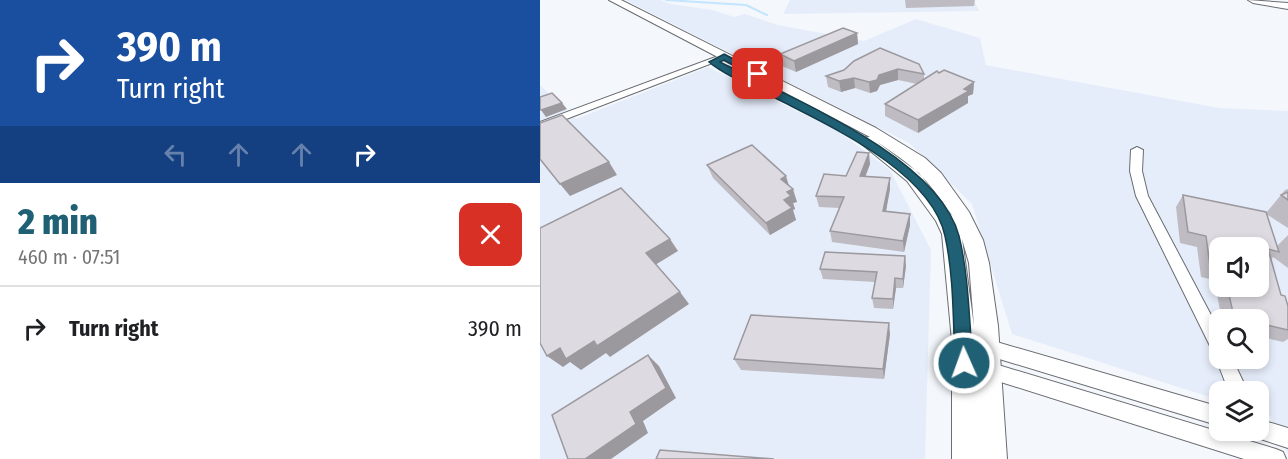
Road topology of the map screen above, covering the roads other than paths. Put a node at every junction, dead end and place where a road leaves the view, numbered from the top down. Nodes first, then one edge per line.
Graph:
1 (603, 0) edge
2 (614, 0) edge
3 (1253, 0) edge
4 (1267, 0) edge
5 (1288, 5) edge
6 (719, 59) junction
7 (540, 126) edge
8 (1137, 150) dead end
9 (1209, 328) edge
10 (964, 341) junction
11 (986, 347) junction
12 (964, 363) junction
13 (987, 370) junction
14 (1209, 414) edge
15 (1269, 432) edge
16 (1288, 438) edge
17 (968, 459) edge
18 (992, 459) edge
19 (1276, 459) edge

1 - 6 street
2 - 6 street
3 - 5 street
4 - 5 street
6 - 7 street
6 - 10 street
6 - 11 street
8 - 9 street
10 - 11 street
10 - 12 street
11 - 13 street
11 - 14 street
12 - 13 street
12 - 17 street
13 - 18 street
13 - 19 street
15 - 16 street

